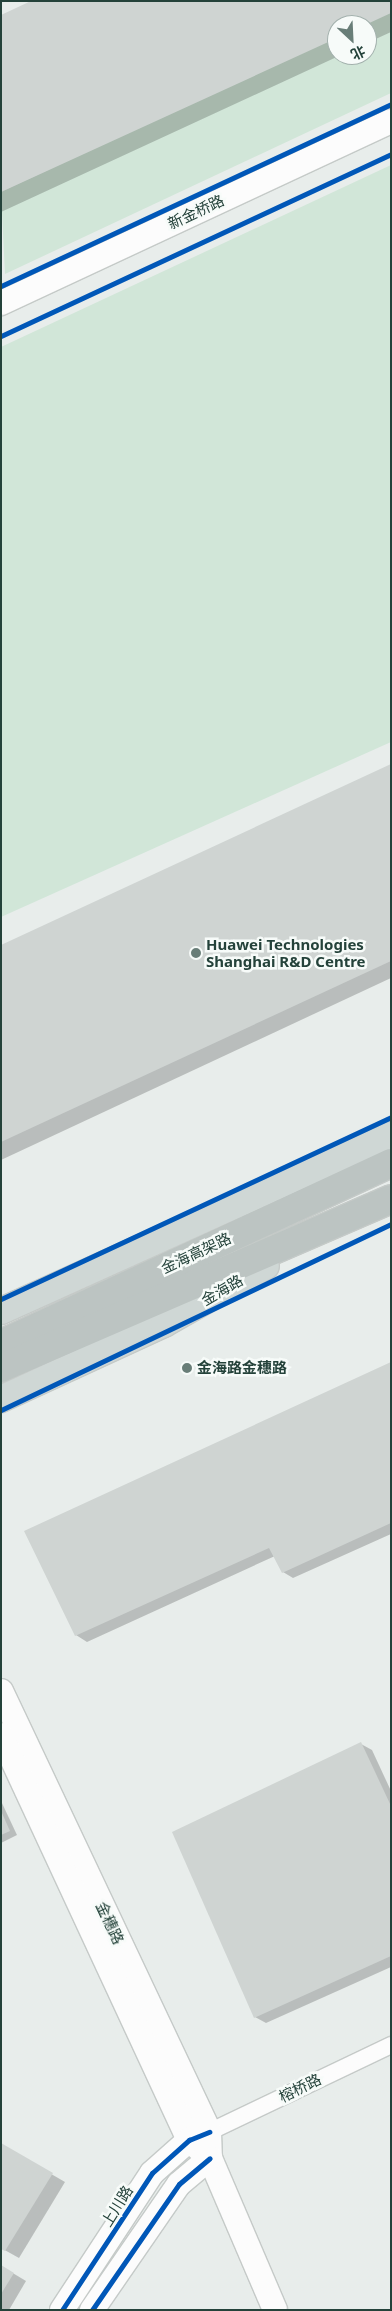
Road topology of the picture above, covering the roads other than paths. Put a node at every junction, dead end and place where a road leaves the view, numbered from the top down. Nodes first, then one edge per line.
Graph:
1 (391, 121) edge
2 (391, 139) edge
3 (1, 303) edge
4 (1, 321) edge
5 (391, 1135) edge
6 (391, 1163) edge
7 (391, 1199) edge
8 (391, 1209) edge
9 (245, 1276) junction
10 (1, 1311) edge
11 (1, 1344) edge
12 (7, 1375) edge
13 (1, 1399) edge
14 (1, 1691) edge
15 (1, 1735) edge
16 (391, 2045) edge
17 (199, 2136) junction
18 (210, 2158) junction
19 (62, 2310) edge
20 (92, 2310) edge
21 (275, 2310) edge

1 - 3 street, 新金桥路
2 - 4 street, 新金桥路
5 - 10 main road
6 - 11 highway, 金海高架路
7 - 12 highway, 金海高架路
8 - 9 main road, 金海路
9 - 12 highway
9 - 13 main road, 金海路
14 - 17 street, 金穗路
15 - 17 street, 金穗路
16 - 17 street, 榕桥路
17 - 18 street, 金穗路
17 - 19 street, 上川路
18 - 20 street
18 - 21 street, 金穗路

